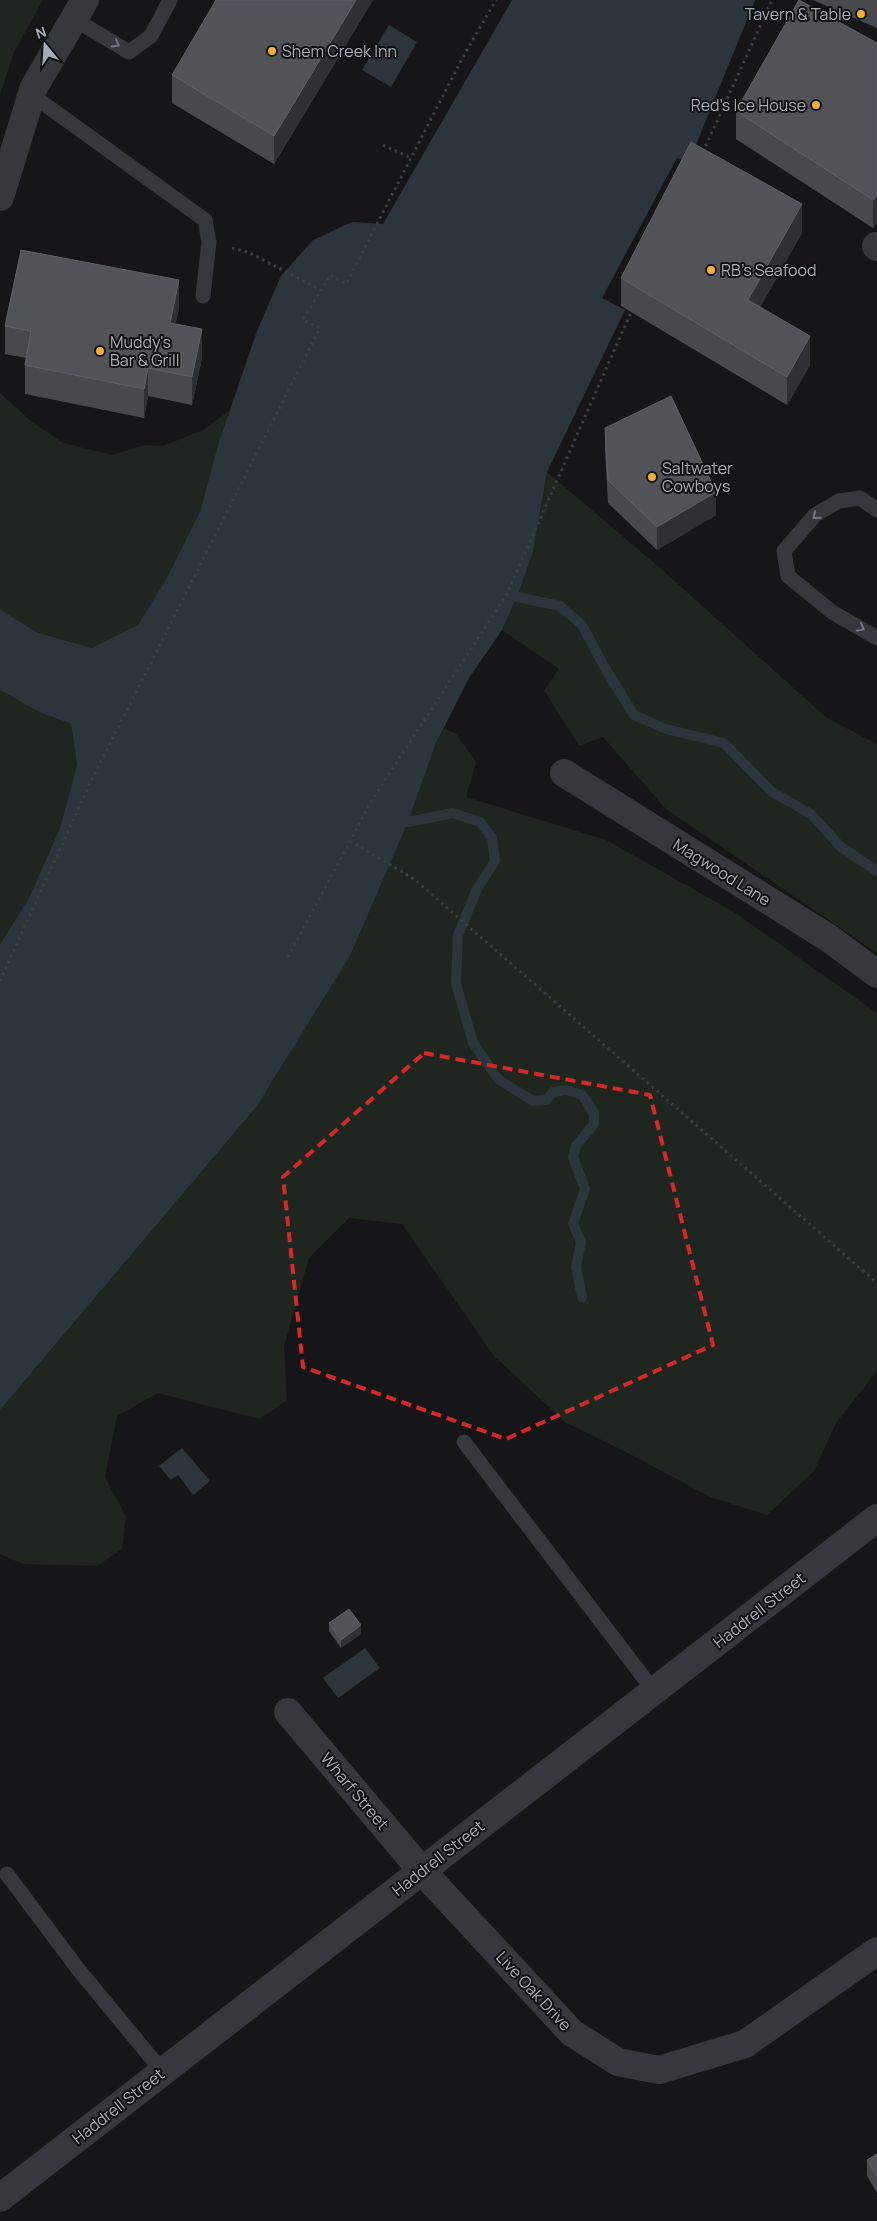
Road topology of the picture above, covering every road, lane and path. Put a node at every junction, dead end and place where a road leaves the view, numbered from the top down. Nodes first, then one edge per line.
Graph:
1 (170, 0) edge
2 (496, 0) edge
3 (772, 0) edge
4 (80, 10) edge
5 (32, 94) junction
6 (383, 145) dead end
7 (411, 158) junction
8 (699, 161) edge
9 (0, 197) edge
10 (248, 252) dead end
11 (322, 290) junction
12 (203, 296) dead end
13 (634, 304) edge
14 (877, 510) edge
15 (877, 638) edge
16 (564, 773) dead end
17 (350, 841) junction
18 (288, 957) dead end
19 (877, 974) edge
20 (0, 981) edge
21 (877, 1283) edge
22 (464, 1442) dead end
23 (877, 1518) edge
24 (654, 1691) junction
25 (288, 1712) dead end
26 (422, 1871) junction
27 (7, 1874) dead end
28 (877, 1951) edge
29 (163, 2072) junction
30 (0, 2198) edge

4 -> 1 lane
2 - 7 path
3 - 8 path
4 - 5 street
5 - 9 street
5 - 12 lane
6 - 7 path
7 - 11 path
10 - 11 path
11 - 20 path
13 - 17 path
14 -> 15 lane
16 - 19 street, Magwood Lane
17 - 18 path
17 - 21 path
22 - 24 lane
23 - 24 street, Haddrell Street
24 - 26 street, Haddrell Street
25 - 26 street, Wharf Street
26 - 28 street, Live Oak Drive
26 - 29 street, Haddrell Street
27 - 29 lane
29 - 30 street, Haddrell Street

